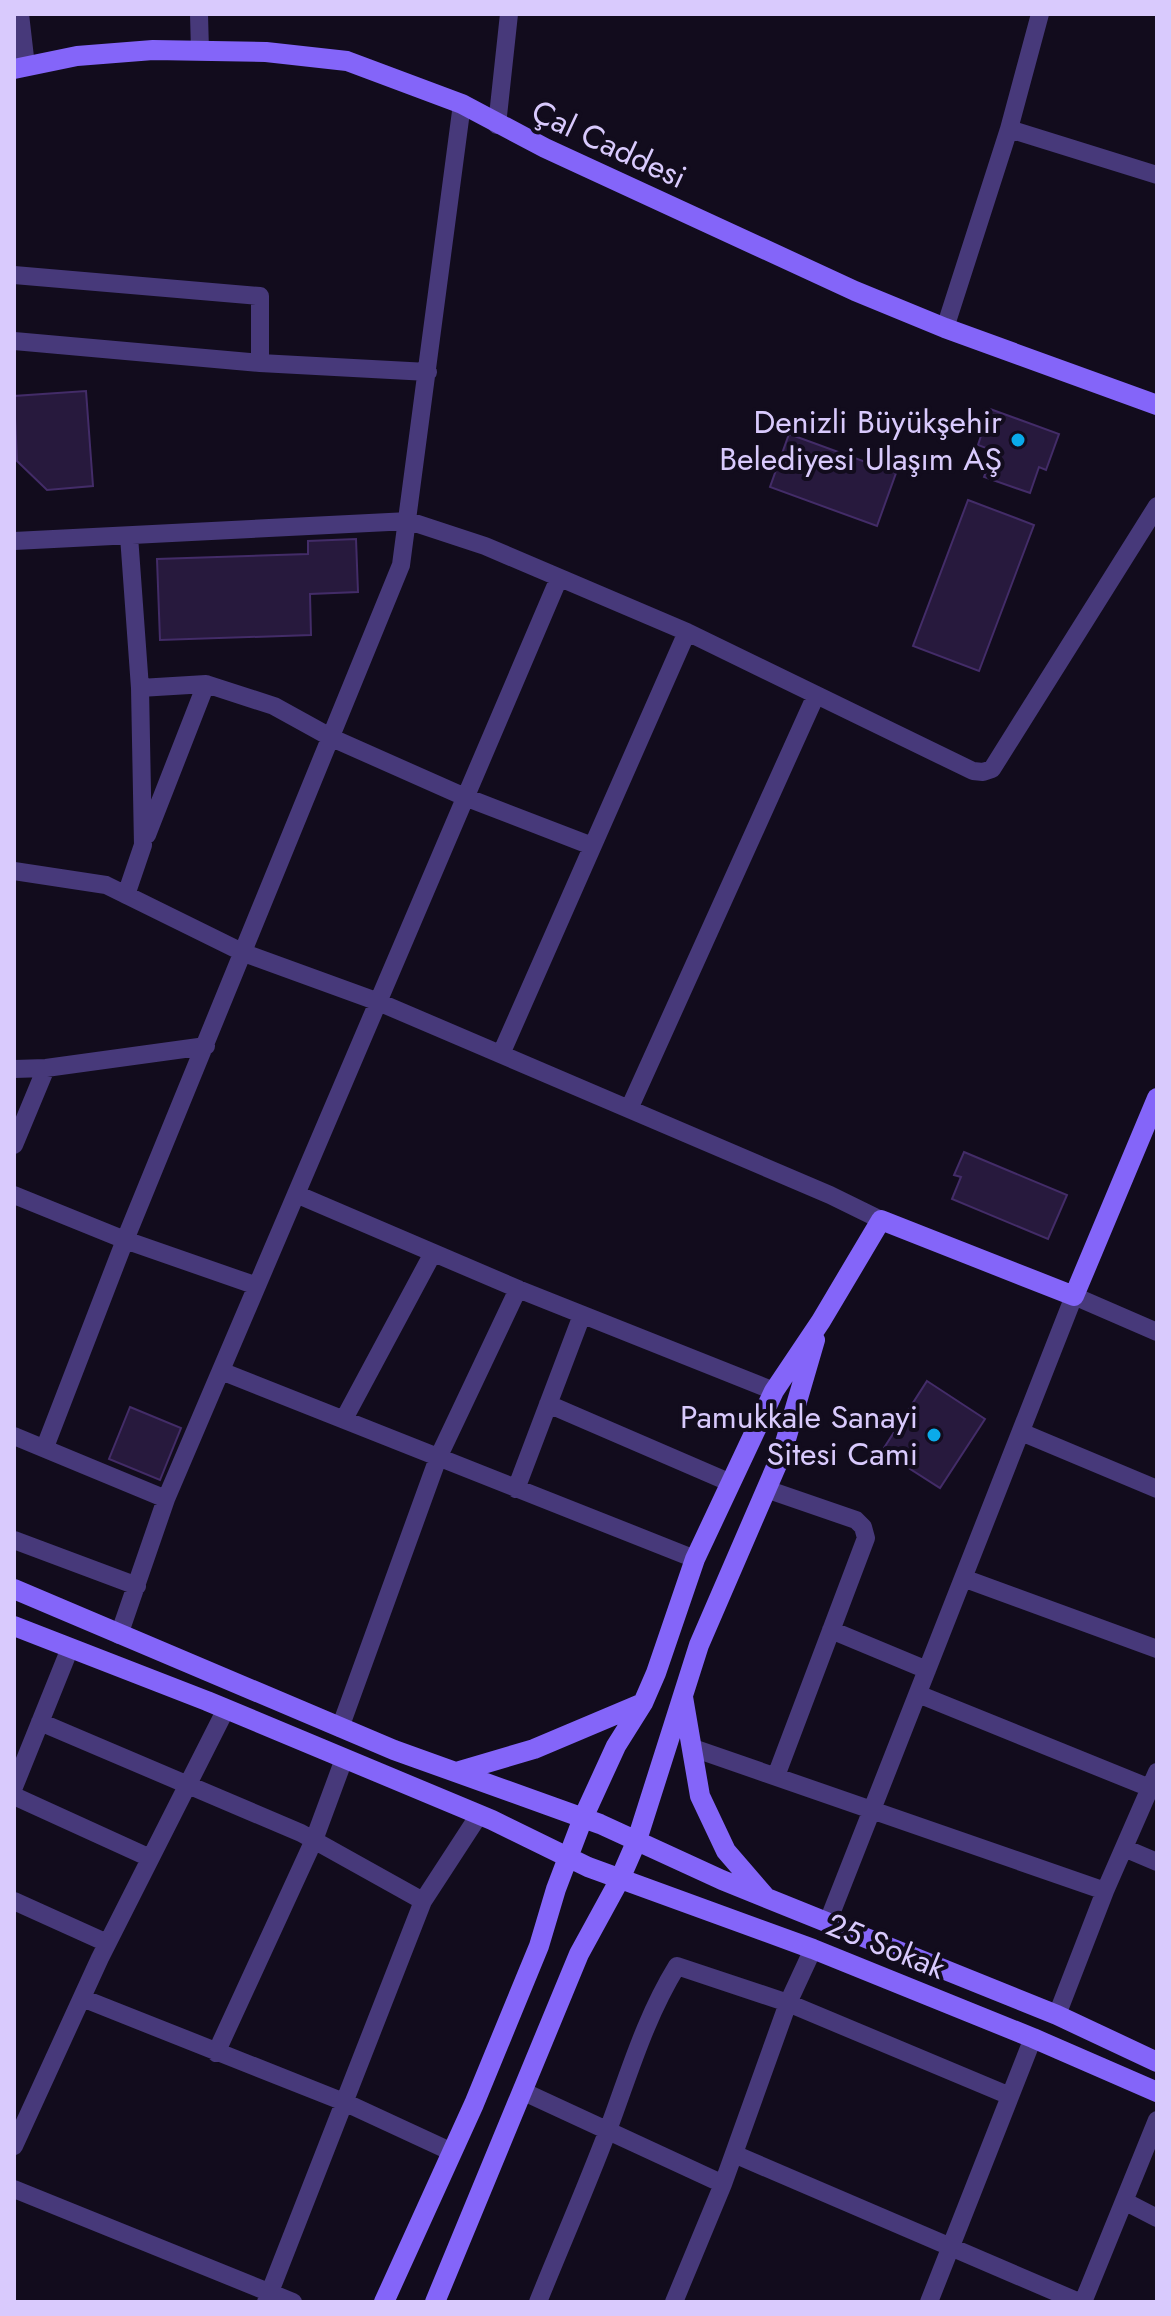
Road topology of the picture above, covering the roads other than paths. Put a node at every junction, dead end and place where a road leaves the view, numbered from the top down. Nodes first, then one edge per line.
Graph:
1 (20, 14) edge
2 (199, 14) edge
3 (509, 14) edge
4 (1040, 14) edge
5 (200, 51) junction
6 (20, 68) edge
7 (462, 104) junction
8 (497, 125) junction
9 (1009, 129) junction
10 (1157, 175) edge
11 (14, 275) edge
12 (945, 328) junction
13 (14, 341) edge
14 (260, 363) junction
15 (428, 372) junction
16 (1157, 405) edge
17 (1157, 506) edge
18 (409, 521) junction
19 (129, 536) junction
20 (14, 541) edge
21 (559, 578) junction
22 (687, 632) junction
23 (206, 684) junction
24 (140, 688) junction
25 (816, 695) junction
26 (332, 738) junction
27 (465, 797) junction
28 (143, 845) junction
29 (592, 846) junction
30 (14, 871) edge
31 (126, 895) junction
32 (244, 953) junction
33 (376, 1001) junction
34 (206, 1046) junction
35 (501, 1054) junction
36 (46, 1068) junction
37 (14, 1069) edge
38 (1157, 1098) edge
39 (629, 1109) junction
40 (14, 1145) edge
41 (296, 1194) junction
42 (14, 1195) edge
43 (881, 1220) junction
44 (125, 1240) junction
45 (433, 1253) junction
46 (257, 1286) junction
47 (518, 1289) junction
48 (1074, 1296) junction
49 (582, 1315) junction
50 (821, 1321) junction
51 (1157, 1332) edge
52 (221, 1371) junction
53 (774, 1391) junction
54 (548, 1404) junction
55 (344, 1419) junction
56 (1021, 1432) junction
57 (14, 1436) edge
58 (45, 1447) junction
59 (438, 1458) junction
60 (731, 1483) junction
61 (516, 1489) junction
62 (766, 1489) junction
63 (1157, 1489) edge
64 (166, 1499) junction
65 (14, 1540) edge
66 (695, 1559) junction
67 (963, 1578) junction
68 (137, 1586) junction
69 (14, 1589) edge
70 (14, 1626) edge
71 (831, 1630) junction
72 (119, 1635) junction
73 (70, 1648) junction
74 (1157, 1649) edge
75 (927, 1670) junction
76 (682, 1694) junction
77 (918, 1694) junction
78 (643, 1703) junction
79 (226, 1709) junction
80 (40, 1722) junction
81 (340, 1728) junction
82 (693, 1748) junction
83 (344, 1759) junction
84 (456, 1772) junction
85 (776, 1776) junction
86 (1154, 1780) edge
87 (186, 1786) junction
88 (14, 1787) edge
89 (14, 1796) edge
90 (873, 1809) junction
91 (479, 1815) junction
92 (592, 1821) junction
93 (314, 1840) junction
94 (637, 1840) junction
95 (1124, 1848) junction
96 (567, 1856) junction
97 (150, 1858) junction
98 (1157, 1862) edge
99 (620, 1879) junction
100 (1105, 1891) junction
101 (766, 1898) junction
102 (14, 1901) edge
103 (423, 1901) junction
104 (827, 1924) junction
105 (107, 1943) junction
106 (813, 1949) junction
107 (82, 1998) junction
108 (788, 2003) junction
109 (1057, 2015) junction
110 (1033, 2038) junction
111 (216, 2053) junction
112 (1157, 2062) edge
113 (522, 2091) junction
114 (1157, 2092) edge
115 (1010, 2096) junction
116 (344, 2102) junction
117 (1157, 2120) edge
118 (607, 2132) junction
119 (14, 2146) edge
120 (452, 2152) junction
121 (734, 2154) junction
122 (723, 2184) junction
123 (14, 2189) edge
124 (1124, 2201) junction
125 (1157, 2218) edge
126 (951, 2245) junction
127 (268, 2297) edge
128 (676, 2301) edge
129 (293, 2302) edge
130 (384, 2302) edge
131 (435, 2302) edge
132 (538, 2302) edge
133 (929, 2302) edge
134 (1081, 2302) edge

1 - 6 street
2 - 5 street
3 - 8 street
4 - 9 street
5 - 6 street, Çal Caddesi
5 - 7 street, Çal Caddesi
7 - 8 street, Çal Caddesi
7 - 15 street
8 - 12 street, Çal Caddesi
9 - 10 street
9 - 12 street
11 - 14 street
12 - 16 street, Çal Caddesi
13 - 14 street
14 - 15 street
15 - 18 street
17 - 25 street
18 - 19 street
18 - 21 street
18 - 26 street
19 - 20 street
19 - 24 street
21 - 22 street
21 - 27 street
22 - 25 street
22 - 29 street
23 - 24 street
23 - 26 street
23 - 28 street
24 - 28 street
25 - 39 street
26 - 27 street
26 - 32 street
27 - 29 street
27 - 33 street
28 - 31 street
29 - 35 street
30 - 31 street
31 - 32 street
32 - 33 street
32 - 34 street
33 - 35 street
33 - 41 street
34 - 36 street
34 - 44 street
35 - 39 street
36 - 37 street
36 - 40 street
38 - 48 street
39 - 43 street
41 - 45 street
41 - 46 street
42 - 44 street
43 - 48 street
43 - 50 street
44 - 46 street
44 - 58 street
45 - 47 street
45 - 55 street
46 - 52 street
47 - 49 street
47 - 59 street
48 - 51 street
48 - 56 street
49 - 53 street
49 - 54 street
50 - 53 street
50 - 62 street
52 - 55 street
52 - 64 street
53 - 60 street
54 - 60 street
54 - 61 street
55 - 59 street
56 - 63 street
56 - 67 street
57 - 58 street
58 - 64 street
59 - 61 street
59 - 81 street
60 - 66 street
61 - 66 street
62 - 71 street
62 - 76 street
64 - 68 street
65 - 68 street
66 - 78 street
67 - 74 street
67 - 75 street
68 - 72 street
69 - 72 street, 25 Sokak
70 - 73 street, 25 Sokak
71 - 75 street
71 - 85 street
72 - 81 street, 25 Sokak
73 - 79 street, 25 Sokak
73 - 80 street
75 - 77 street
76 - 82 street
76 - 94 street
77 - 86 street
77 - 90 street
78 - 84 street
78 - 92 street
79 - 83 street, 25 Sokak
79 - 87 street
80 - 87 street
80 - 88 street
81 - 84 street, 25 Sokak
82 - 85 street
82 - 101 street
83 - 91 street, 25 Sokak
83 - 93 street
84 - 92 street, 25 Sokak
85 - 90 street
86 - 95 street
87 - 93 street
87 - 97 street
89 - 97 street
90 - 100 street
90 - 104 street
91 - 96 street, 25 Sokak
91 - 103 street
92 - 94 street, 25 Sokak
92 - 96 street
93 - 103 street
93 - 111 street
94 - 99 street
94 - 101 street, 25 Sokak
95 - 98 street
95 - 100 street
96 - 99 street, 25 Sokak
96 - 120 street
97 - 105 street
99 - 106 street, 25 Sokak
99 - 113 street
100 - 109 street
101 - 104 street, 25 Sokak
102 - 105 street
103 - 116 street
104 - 109 street, 25 Sokak
105 - 107 street
106 - 108 street
106 - 110 street, 25 Sokak
107 - 111 street
107 - 119 street
108 - 115 street
108 - 118 street
108 - 121 street
109 - 112 street, 25 Sokak
110 - 114 street, 25 Sokak
110 - 115 street
111 - 116 street
113 - 118 street
113 - 131 street
115 - 126 street
116 - 120 street
116 - 127 street
117 - 124 street
118 - 122 street
118 - 132 street
120 - 130 street
121 - 122 street
121 - 126 street
122 - 128 street
123 - 127 street
124 - 125 street
124 - 134 street
126 - 133 street
126 - 134 street
127 - 129 street

